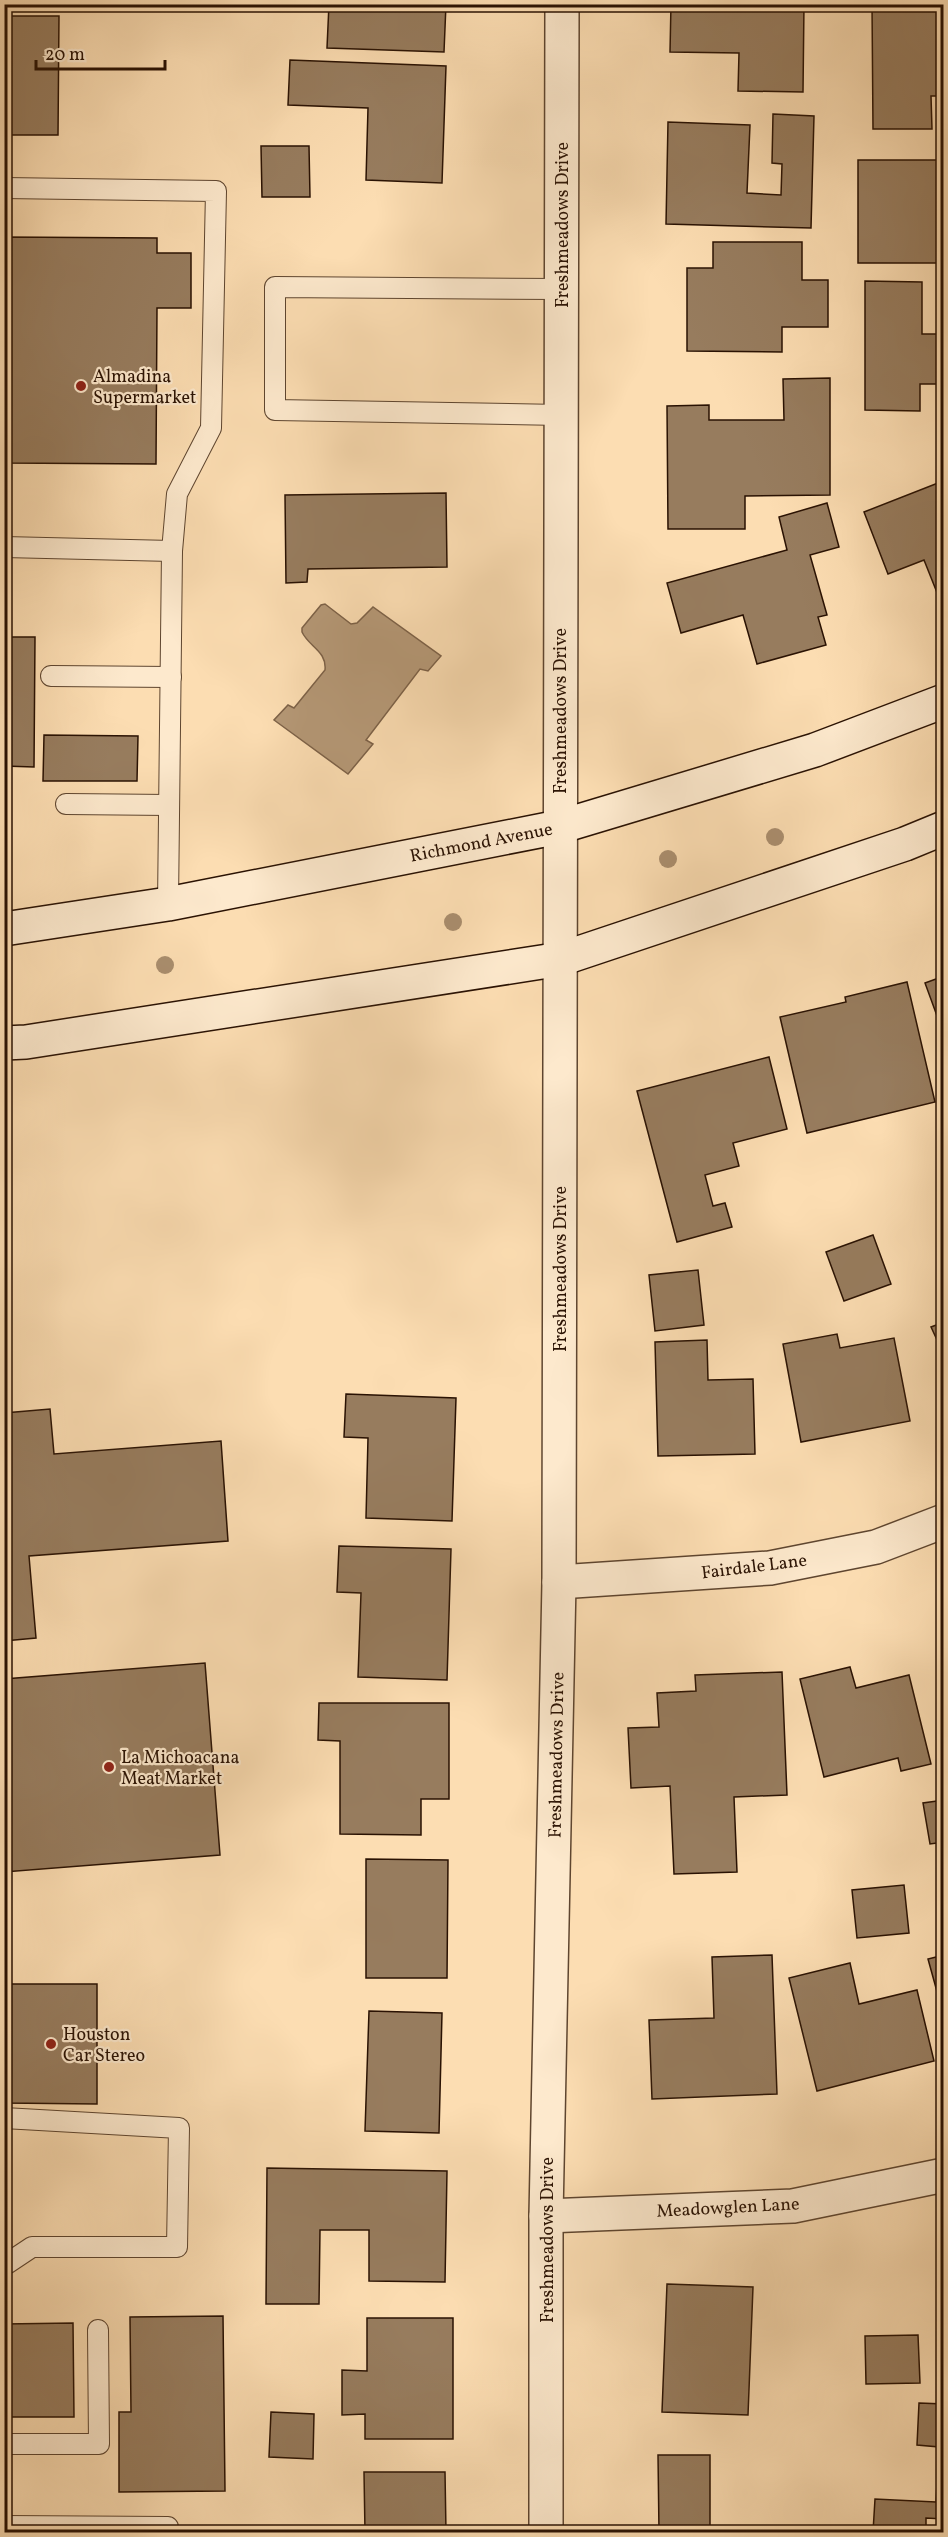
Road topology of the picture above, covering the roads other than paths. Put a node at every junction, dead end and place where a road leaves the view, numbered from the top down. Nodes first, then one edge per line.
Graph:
1 (562, 4) edge
2 (4, 188) edge
3 (561, 289) junction
4 (561, 415) junction
5 (4, 547) edge
6 (172, 551) junction
7 (51, 676) dead end
8 (171, 678) junction
9 (944, 701) edge
10 (66, 804) dead end
11 (169, 805) junction
12 (559, 827) junction
13 (944, 828) edge
14 (168, 904) junction
15 (4, 929) edge
16 (561, 958) junction
17 (4, 1043) edge
18 (944, 1521) edge
19 (559, 1582) junction
20 (4, 2118) edge
21 (944, 2175) edge
22 (546, 2216) junction
23 (4, 2264) edge
24 (98, 2330) dead end
25 (4, 2444) edge
26 (4, 2526) edge
27 (168, 2532) edge
28 (546, 2532) edge

1 - 3 street, Freshmeadows Drive
2 - 6 lane
3 - 4 street, Freshmeadows Drive
3 - 4 lane
4 - 12 street, Freshmeadows Drive
5 - 6 lane
6 - 8 lane
7 - 8 lane
8 - 11 lane
9 - 12 street, Richmond Avenue
10 - 11 lane
11 - 14 lane
12 - 14 street, Richmond Avenue
12 - 16 street, Freshmeadows Drive
13 - 16 street
14 - 15 street, Richmond Avenue
16 - 17 street
16 - 19 street, Freshmeadows Drive
18 - 19 street, Fairdale Lane
19 - 22 street, Freshmeadows Drive
20 - 23 lane
21 - 22 street, Meadowglen Lane
22 - 28 street, Freshmeadows Drive
24 - 25 lane
26 - 27 lane

